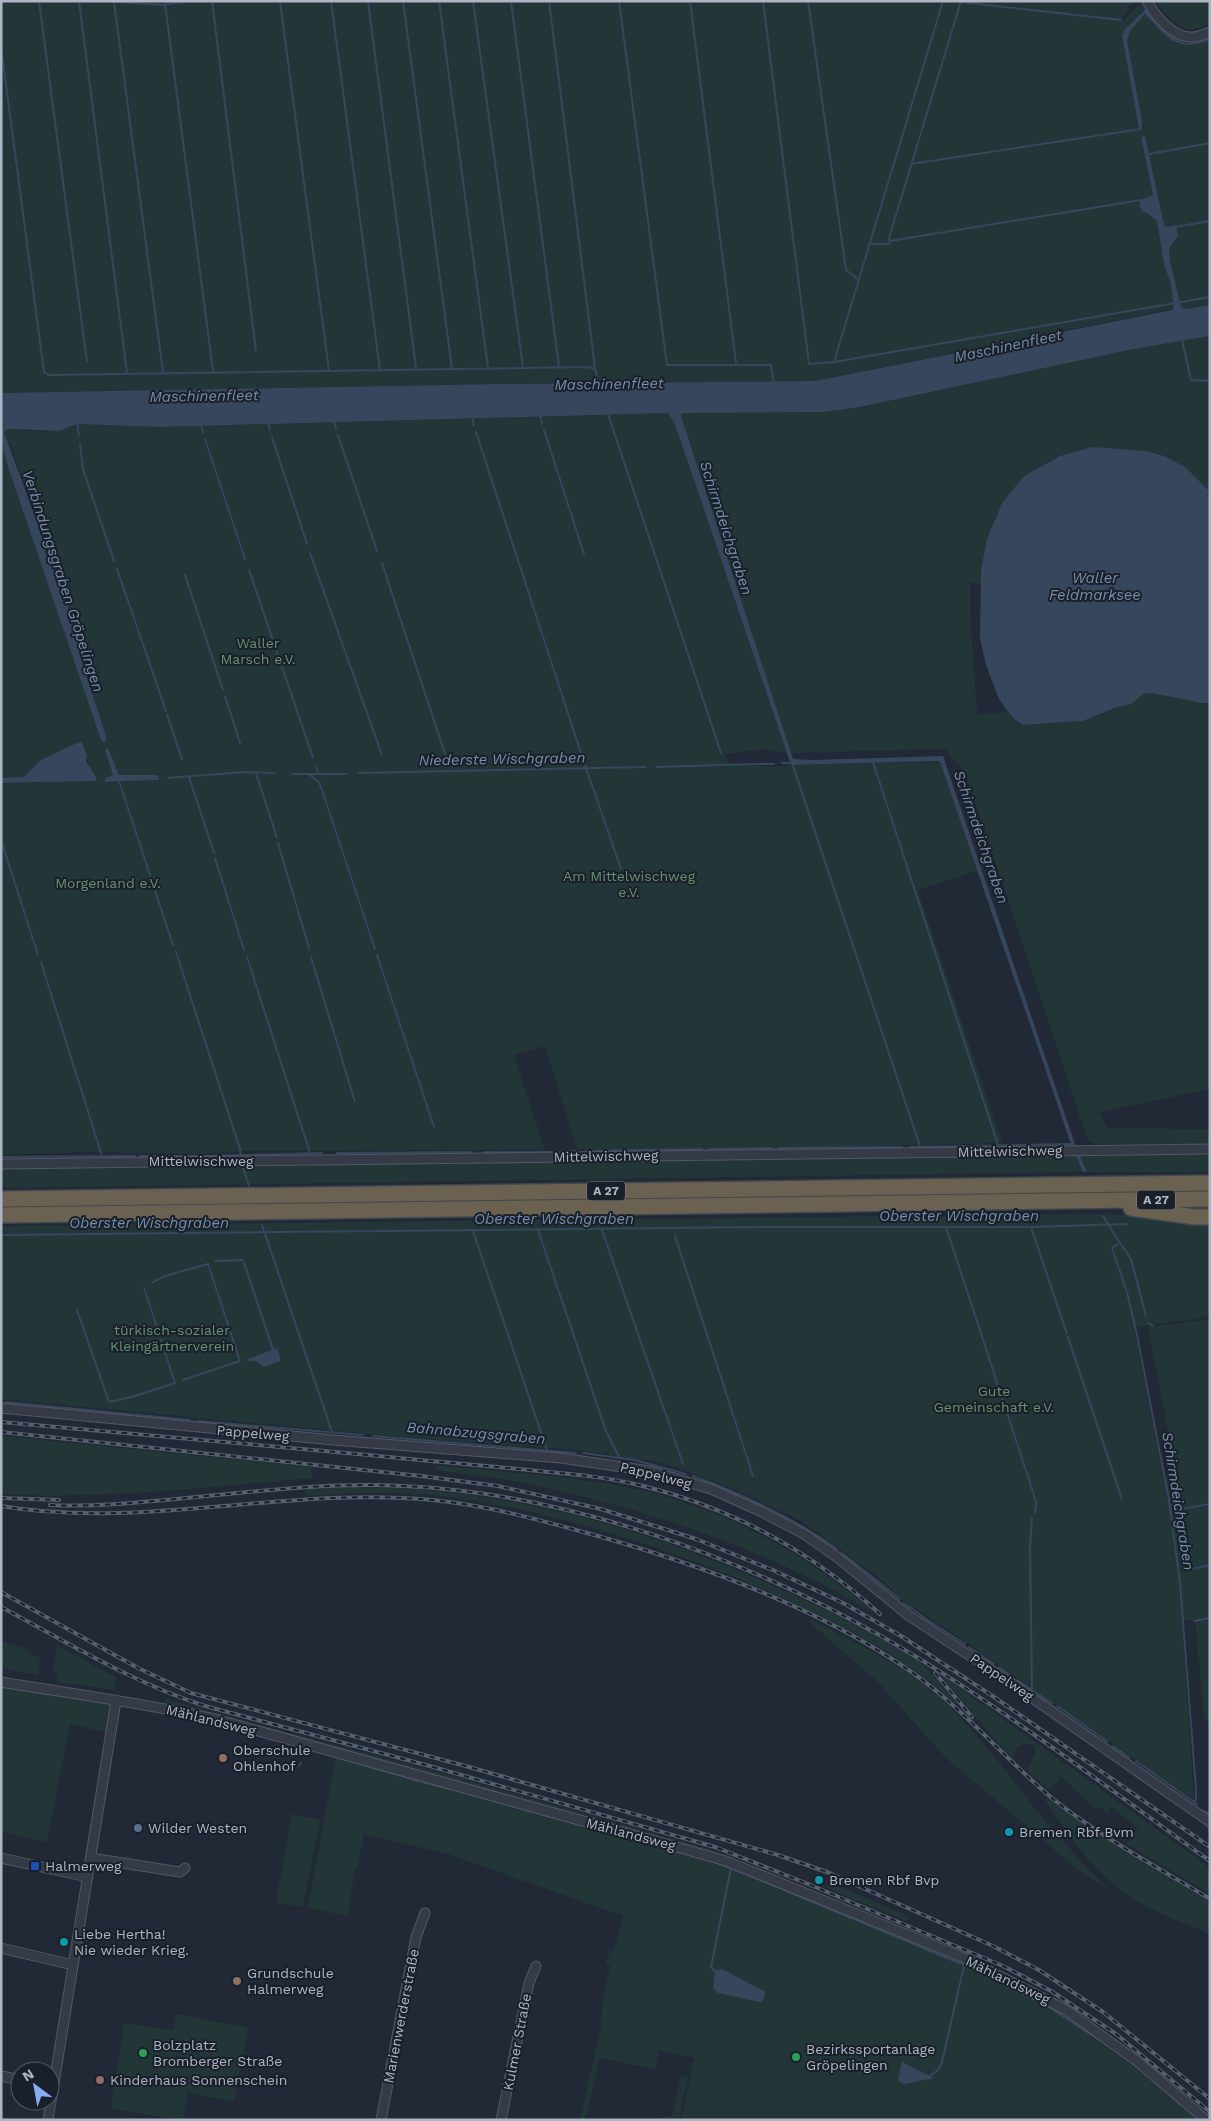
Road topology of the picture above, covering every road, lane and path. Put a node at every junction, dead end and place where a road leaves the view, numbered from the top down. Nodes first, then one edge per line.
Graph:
1 (1147, 1) edge
2 (1210, 32) edge
3 (1210, 1148) edge
4 (1, 1164) edge
5 (1210, 1183) edge
6 (1, 1199) edge
7 (1210, 1200) edge
8 (1103, 1201) junction
9 (1, 1215) edge
10 (1210, 1217) edge
11 (1, 1408) edge
12 (1, 1682) edge
13 (116, 1702) junction
14 (1210, 1822) edge
15 (1, 1858) edge
16 (91, 1858) junction
17 (185, 1868) dead end
18 (88, 1877) junction
19 (425, 1913) dead end
20 (1, 1948) edge
21 (73, 1965) junction
22 (536, 1966) dead end
23 (56, 2061) edge
24 (381, 2120) edge
25 (501, 2120) edge
26 (1206, 2120) edge

1 - 2 street
3 - 4 street, Mittelwischweg
5 - 6 highway, A 27
7 - 8 highway, A 27
8 - 9 highway, A 27
8 - 10 highway
11 - 14 street, Pappelweg
12 - 13 street, Mählandsweg
13 - 16 street
13 - 26 street, Mählandsweg
15 - 18 street
16 - 17 street
16 - 18 street
18 - 21 street
19 - 24 street, Marienwerderstraße
20 - 21 street
21 - 23 street
22 - 25 street, Kulmer Straße

